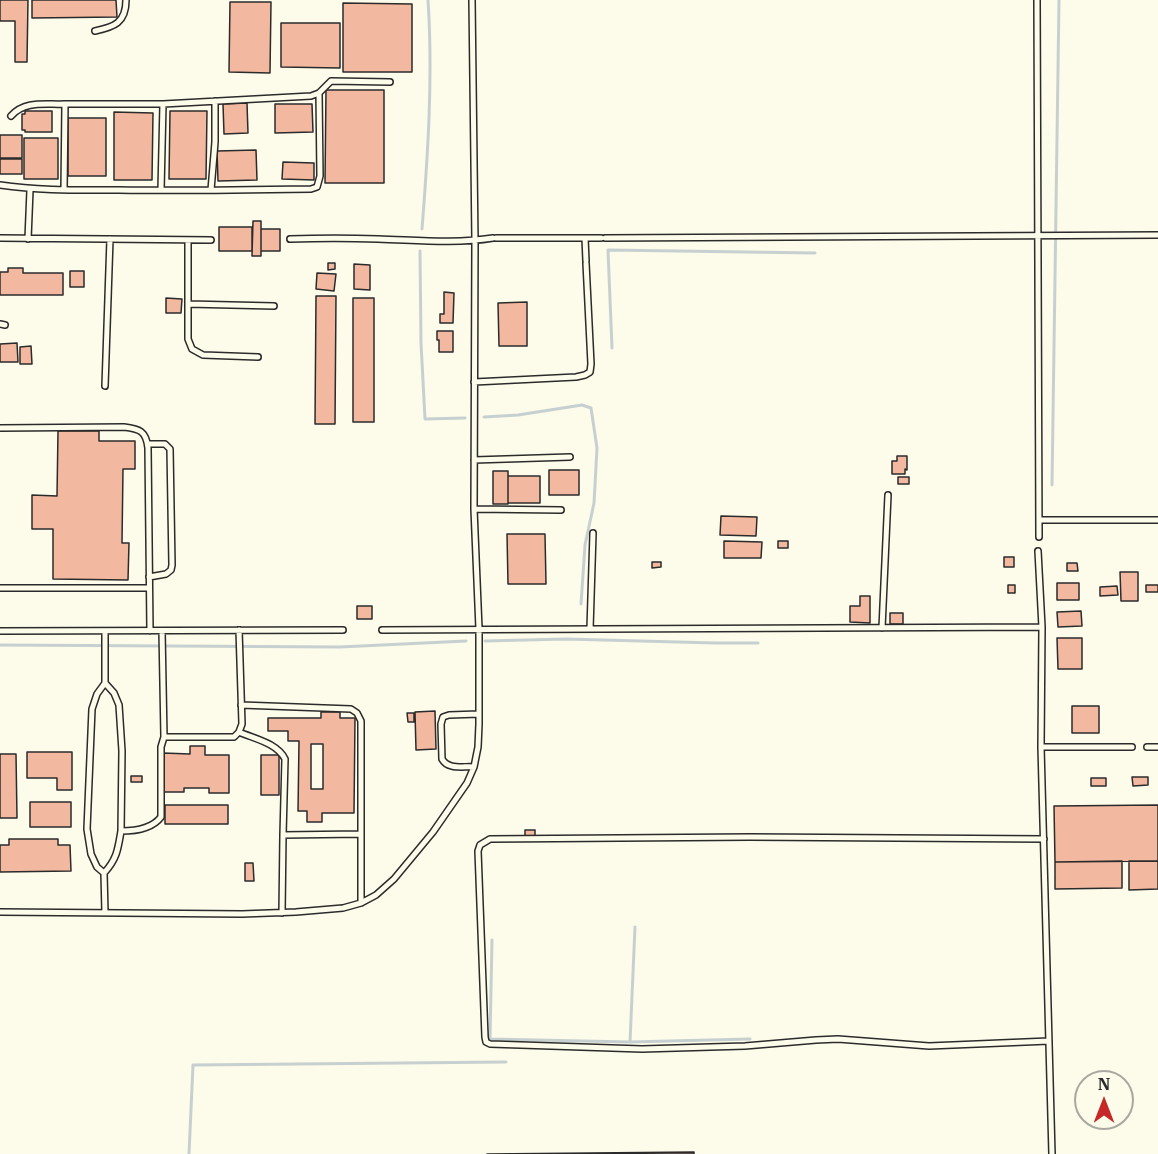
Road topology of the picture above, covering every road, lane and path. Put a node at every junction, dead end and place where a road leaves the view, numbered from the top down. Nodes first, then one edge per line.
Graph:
1 (126, 0) edge
2 (472, 0) edge
3 (1037, 0) edge
4 (94, 30) dead end
5 (390, 82) dead end
6 (320, 93) junction
7 (215, 101) junction
8 (65, 104) junction
9 (163, 104) junction
10 (11, 116) dead end
11 (0, 185) edge
12 (30, 189) junction
13 (64, 190) junction
14 (161, 190) junction
15 (212, 190) junction
16 (1038, 235) junction
17 (1158, 235) edge
18 (0, 238) edge
19 (585, 238) junction
20 (28, 239) junction
21 (110, 239) junction
22 (290, 239) dead end
23 (188, 240) junction
24 (212, 240) dead end
25 (475, 241) junction
26 (188, 303) junction
27 (274, 306) dead end
28 (258, 357) dead end
29 (474, 382) junction
30 (105, 386) dead end
31 (0, 428) edge
32 (148, 444) junction
33 (570, 457) dead end
34 (474, 460) junction
35 (888, 495) dead end
36 (474, 509) junction
37 (561, 510) dead end
38 (1039, 520) junction
39 (1158, 520) edge
40 (593, 533) dead end
41 (1039, 537) dead end
42 (1038, 551) dead end
43 (149, 577) junction
44 (0, 588) edge
45 (149, 588) junction
46 (1042, 627) junction
47 (882, 628) junction
48 (479, 629) junction
49 (590, 629) junction
50 (239, 630) junction
51 (343, 630) dead end
52 (382, 630) dead end
53 (0, 631) edge
54 (150, 631) junction
55 (162, 631) junction
56 (105, 632) junction
57 (105, 683) junction
58 (241, 705) junction
59 (480, 714) junction
60 (239, 732) junction
61 (164, 737) junction
62 (1041, 747) junction
63 (1132, 747) dead end
64 (1147, 747) dead end
65 (1158, 747) edge
66 (474, 767) junction
67 (121, 831) junction
68 (360, 834) junction
69 (283, 835) junction
70 (1044, 839) junction
71 (104, 873) junction
72 (360, 903) junction
73 (0, 912) edge
74 (105, 913) junction
75 (282, 913) junction
76 (1049, 1041) junction
77 (1052, 1154) edge

1 - 4 lane
2 - 25 lane
3 - 16 lane
5 - 6 lane
6 - 7 lane
6 - 15 lane
7 - 9 lane
7 - 15 lane
8 - 9 lane
8 - 10 lane
8 - 13 lane
9 - 14 lane
11 - 12 lane
12 - 13 lane
12 - 20 lane
13 - 14 lane
14 - 15 lane
16 - 17 lane
16 - 19 lane
16 - 38 lane
18 - 20 lane
19 - 25 lane
19 - 29 lane
20 - 21 lane
21 - 23 lane
21 - 30 lane
22 - 25 lane
23 - 24 lane
23 - 26 lane
25 - 29 lane
26 - 27 lane
26 - 28 lane
29 - 34 lane
31 - 32 lane
32 - 43 lane
32 - 43 lane
33 - 34 lane
34 - 36 lane
35 - 47 lane
36 - 37 lane
36 - 48 lane
38 - 39 lane
38 - 41 lane
40 - 49 lane
42 - 46 lane
43 - 45 lane
44 - 45 lane
45 - 54 lane
46 - 47 lane
46 - 62 lane
47 - 49 lane
48 - 49 lane
48 - 52 lane
48 - 59 lane
50 - 51 lane
50 - 55 lane
50 - 58 lane
53 - 56 lane
54 - 55 lane
54 - 56 lane
55 - 61 lane
56 - 57 lane
57 - 67 lane
57 - 71 lane
58 - 60 lane
58 - 68 lane
59 - 66 lane
59 - 66 lane
60 - 61 lane
60 - 69 lane
61 - 67 lane
62 - 63 lane
62 - 70 lane
64 - 65 lane
66 - 72 lane
67 - 71 lane
68 - 69 lane
68 - 72 lane
69 - 75 lane
70 - 76 lane
70 - 76 lane
71 - 74 lane
72 - 75 lane
73 - 74 lane
74 - 75 lane
76 - 77 lane

